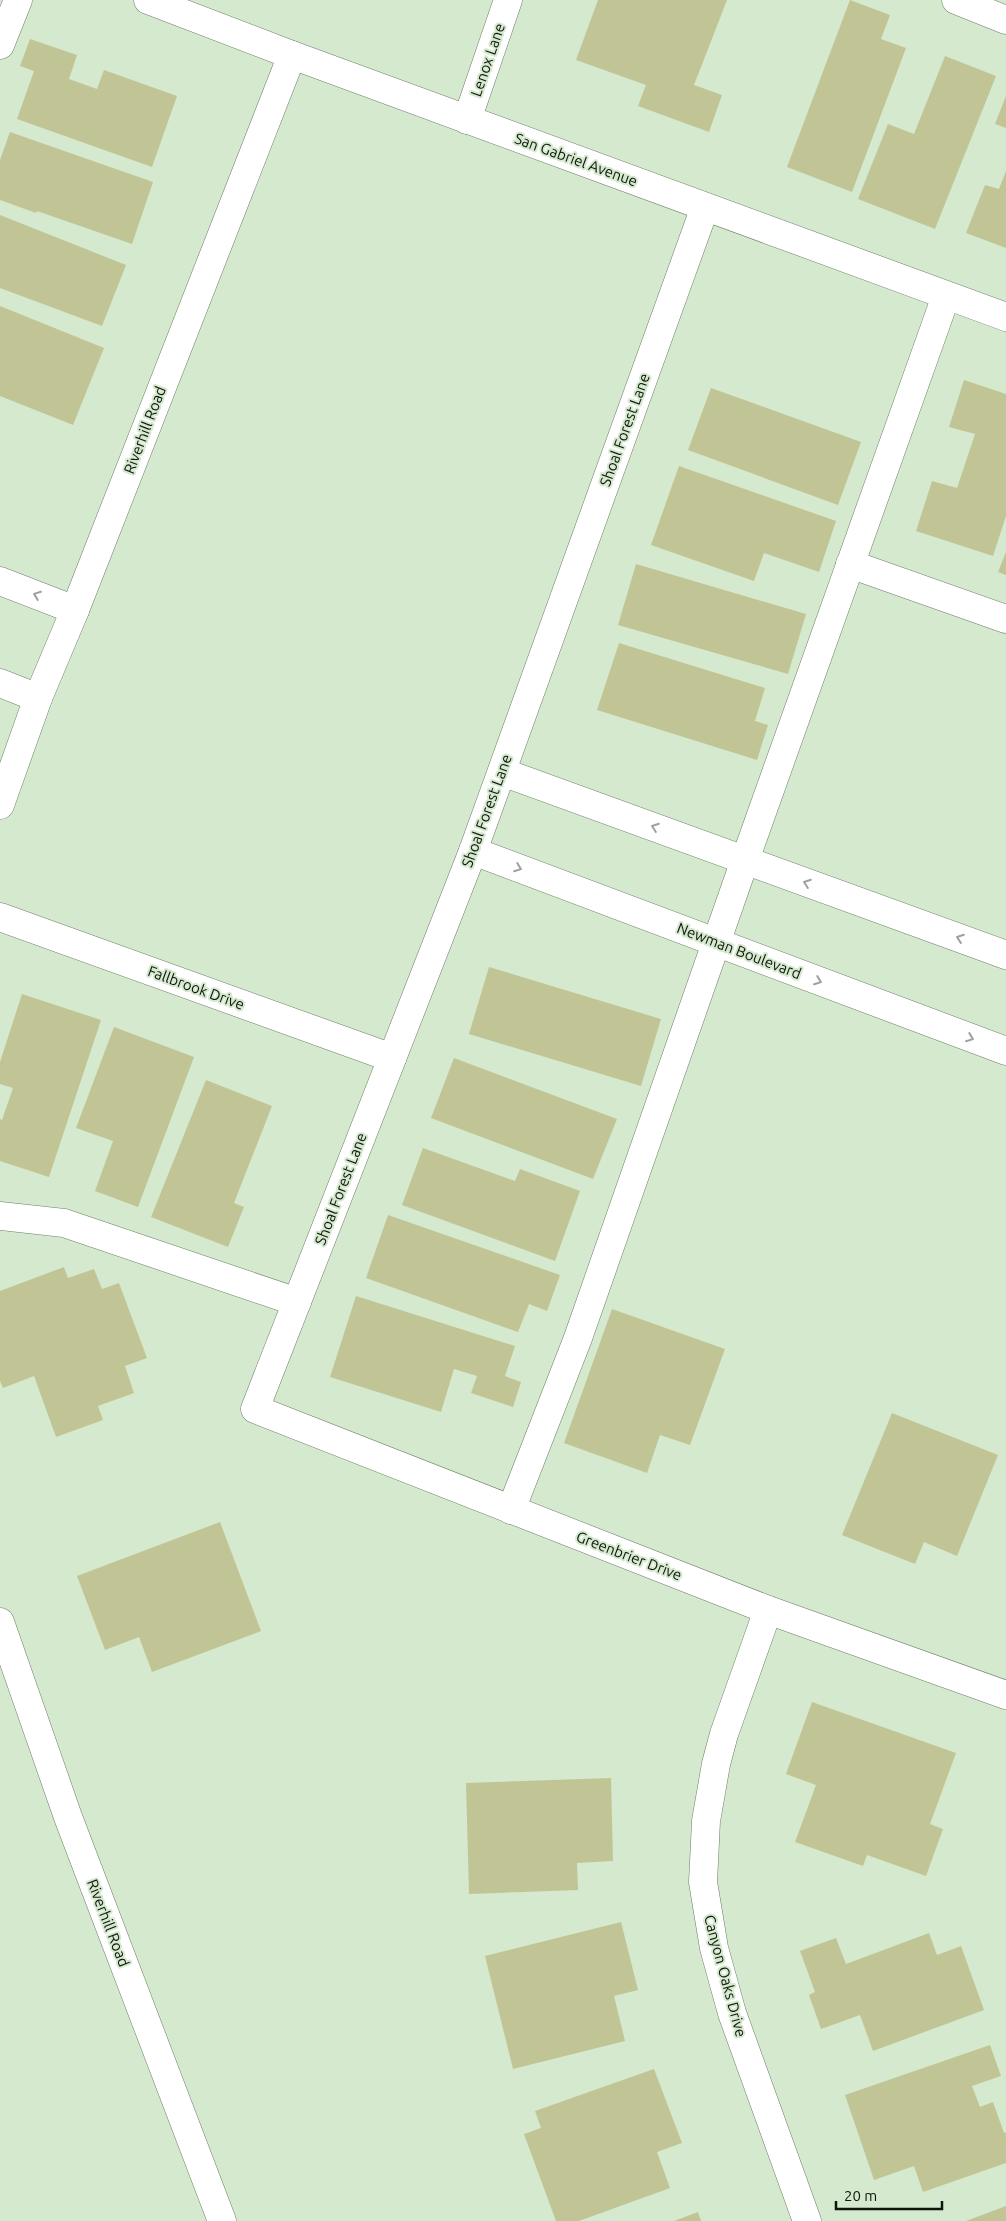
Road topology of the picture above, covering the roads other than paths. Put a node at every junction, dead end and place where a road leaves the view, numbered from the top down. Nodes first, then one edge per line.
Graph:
1 (18, 0) edge
2 (148, 0) edge
3 (508, 0) edge
4 (956, 0) edge
5 (1006, 20) edge
6 (0, 45) edge
7 (292, 55) junction
8 (467, 120) junction
9 (705, 207) junction
10 (946, 296) junction
11 (1006, 317) edge
12 (850, 564) junction
13 (0, 581) edge
14 (75, 610) junction
15 (1006, 619) edge
16 (0, 683) edge
17 (38, 698) junction
18 (502, 772) junction
19 (0, 805) edge
20 (473, 851) junction
21 (744, 860) junction
22 (0, 917) edge
23 (716, 942) junction
24 (1006, 955) edge
25 (1006, 1052) edge
26 (392, 1058) junction
27 (0, 1216) edge
28 (297, 1302) junction
29 (255, 1409) joint
30 (511, 1510) junction
31 (768, 1610) junction
32 (0, 1622) edge
33 (1006, 1695) edge
34 (222, 2221) edge
35 (807, 2221) edge

1 - 6 street
2 - 7 street, San Gabriel Avenue
3 - 8 street, Lenox Lane
4 - 5 street
7 - 8 street, San Gabriel Avenue
7 - 14 street, Riverhill Road
8 - 9 street, San Gabriel Avenue
9 - 10 street, San Gabriel Avenue
9 - 18 street, Shoal Forest Lane
10 - 11 street, San Gabriel Avenue
10 - 12 street
12 - 15 street
12 - 21 street
14 -> 13 street
14 - 17 street, Riverhill Road
16 - 17 street
17 - 19 street, Riverhill Road
18 - 20 street, Shoal Forest Lane
21 -> 18 street
20 -> 23 street, Newman Boulevard
20 - 26 street, Shoal Forest Lane
21 - 23 street
24 -> 21 street
22 - 26 street, Fallbrook Drive
23 -> 25 street, Newman Boulevard
23 - 30 street
26 - 28 street, Shoal Forest Lane
27 - 28 street
28 - 29 street, Shoal Forest Lane
29 - 30 street, Greenbrier Drive
30 - 31 street, Greenbrier Drive
31 - 33 street, Greenbrier Drive
31 - 35 street, Canyon Oaks Drive
32 - 34 street, Riverhill Road

